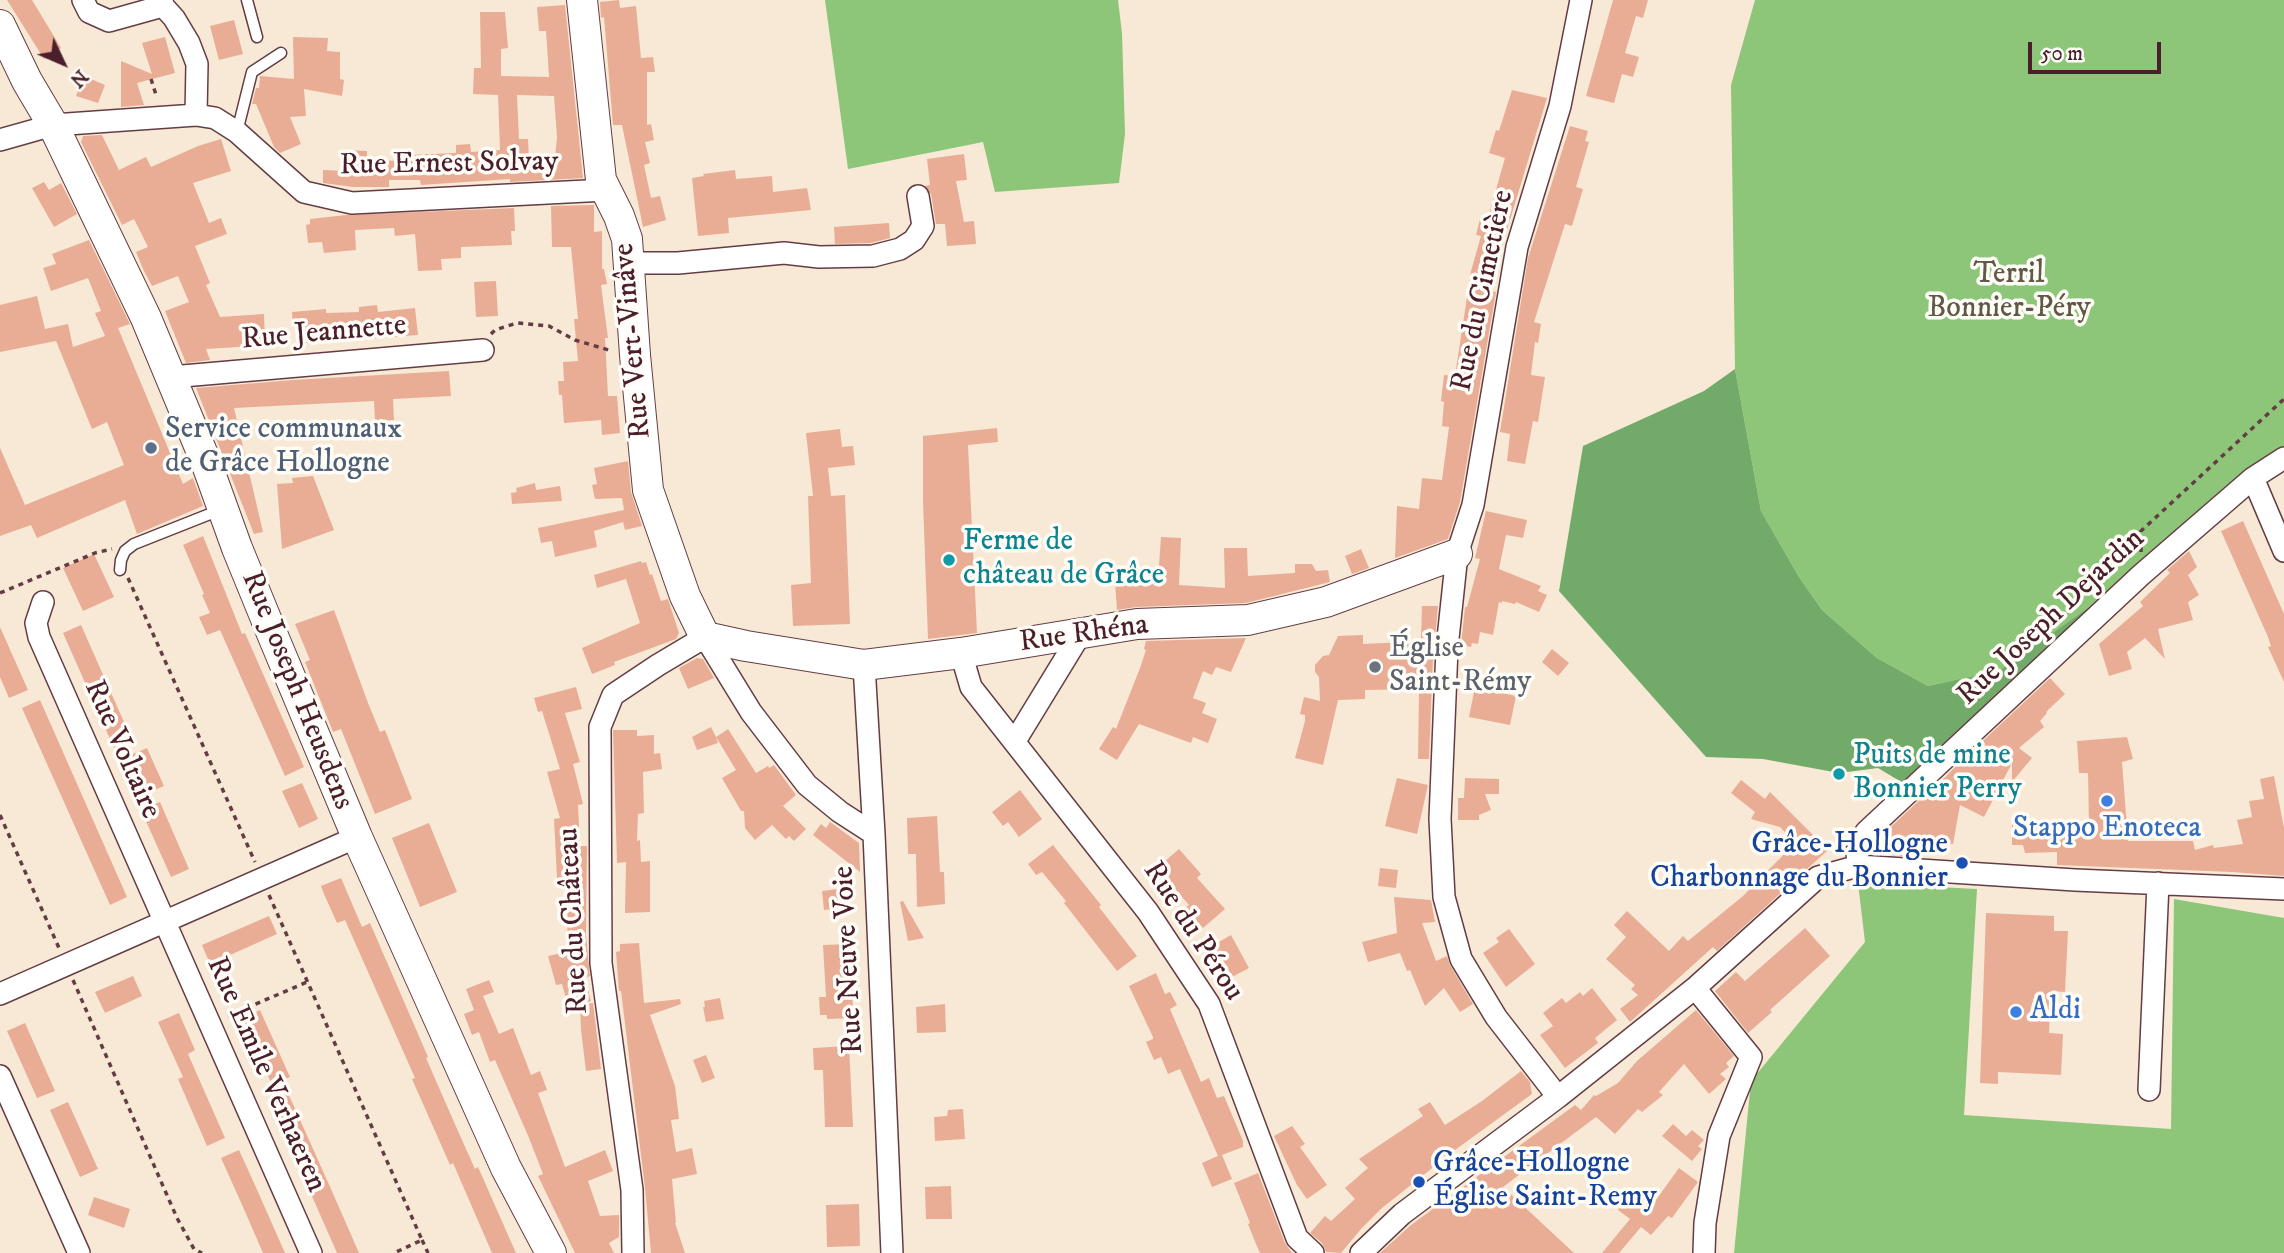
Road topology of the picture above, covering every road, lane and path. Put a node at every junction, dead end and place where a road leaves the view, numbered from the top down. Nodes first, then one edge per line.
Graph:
1 (83, 0) edge
2 (247, 0) edge
3 (582, 0) edge
4 (1581, 0) edge
5 (163, 3) edge
6 (0, 25) edge
7 (257, 37) dead end
8 (281, 53) dead end
9 (196, 115) junction
10 (53, 125) junction
11 (237, 132) junction
12 (0, 140) edge
13 (606, 190) junction
14 (918, 196) dead end
15 (629, 263) junction
16 (483, 350) joint
17 (635, 355) junction
18 (171, 377) junction
19 (2284, 399) edge
20 (2284, 458) edge
21 (2253, 478) junction
22 (223, 509) junction
23 (125, 551) junction
24 (2284, 551) edge
25 (1457, 554) junction
26 (120, 569) joint
27 (2141, 575) junction
28 (0, 593) edge
29 (43, 602) dead end
30 (1081, 633) junction
31 (705, 636) junction
32 (961, 653) junction
33 (864, 665) junction
34 (1015, 741) junction
35 (0, 815) edge
36 (874, 834) junction
37 (357, 837) junction
38 (1858, 866) junction
39 (262, 878) junction
40 (2158, 883) junction
41 (2284, 889) edge
42 (164, 921) junction
43 (66, 964) junction
44 (308, 981) junction
45 (1695, 988) junction
46 (0, 993) edge
47 (210, 1024) junction
48 (0, 1076) edge
49 (2148, 1090) dead end
50 (1558, 1097) junction
51 (422, 1240) junction
52 (79, 1253) edge
53 (202, 1253) edge
54 (311, 1253) edge
55 (394, 1253) edge
56 (428, 1253) edge
57 (551, 1253) edge
58 (634, 1253) edge
59 (892, 1253) edge
60 (1313, 1253) edge
61 (1361, 1253) edge
62 (1704, 1253) edge

1 - 5 street
2 - 7 lane
3 - 13 street, Rue Vert-Vinâve
4 - 25 street, Rue du Cimetière
5 - 9 street
6 - 10 street, Rue Joseph Heusdens
8 - 11 lane
9 - 10 street
9 - 11 street, Rue Ernest Solvay
10 - 12 street
10 - 18 street, Rue Joseph Heusdens
11 - 13 street, Rue Ernest Solvay
13 - 15 street, Rue Vert-Vinâve
14 - 15 street
15 - 17 street, Rue Vert-Vinâve
16 - 17 path
16 - 18 street, Rue Jeannette
17 - 31 street, Rue Vert-Vinâve
18 - 22 street, Rue Joseph Heusdens
19 - 27 path
20 - 21 street, Rue Joseph Dejardin
21 - 24 street
21 - 27 street, Rue Joseph Dejardin
22 - 23 lane
22 - 37 street, Rue Joseph Heusdens
23 - 26 lane
23 - 28 path
25 - 30 street, Rue Rhéna
25 - 50 street, Rue du Cimetière
26 - 39 path
27 - 38 street, Rue Joseph Dejardin
29 - 42 street, Rue Voltaire
30 - 32 street, Rue Rhéna
30 - 34 street
31 - 33 street, Rue Rhéna
31 - 36 street
31 - 58 street, Rue du Château
32 - 33 street, Rue Rhéna
32 - 34 street, Rue du Pérou
33 - 36 street, Rue Neuve Voie
34 - 60 street, Rue du Pérou
35 - 43 path
36 - 59 street, Rue Neuve Voie
37 - 39 street
37 - 57 street, Rue Joseph Heusdens
38 - 40 street
38 - 45 street
39 - 42 street
39 - 44 path
40 - 41 street
40 - 49 street
42 - 43 street
42 - 47 street, Rue Emile Verhaeren
43 - 46 street
43 - 53 path
44 - 47 path
44 - 51 path
45 - 50 street
45 - 62 street
47 - 54 street, Rue Emile Verhaeren
48 - 52 street
50 - 61 street
51 - 55 path
51 - 56 path

